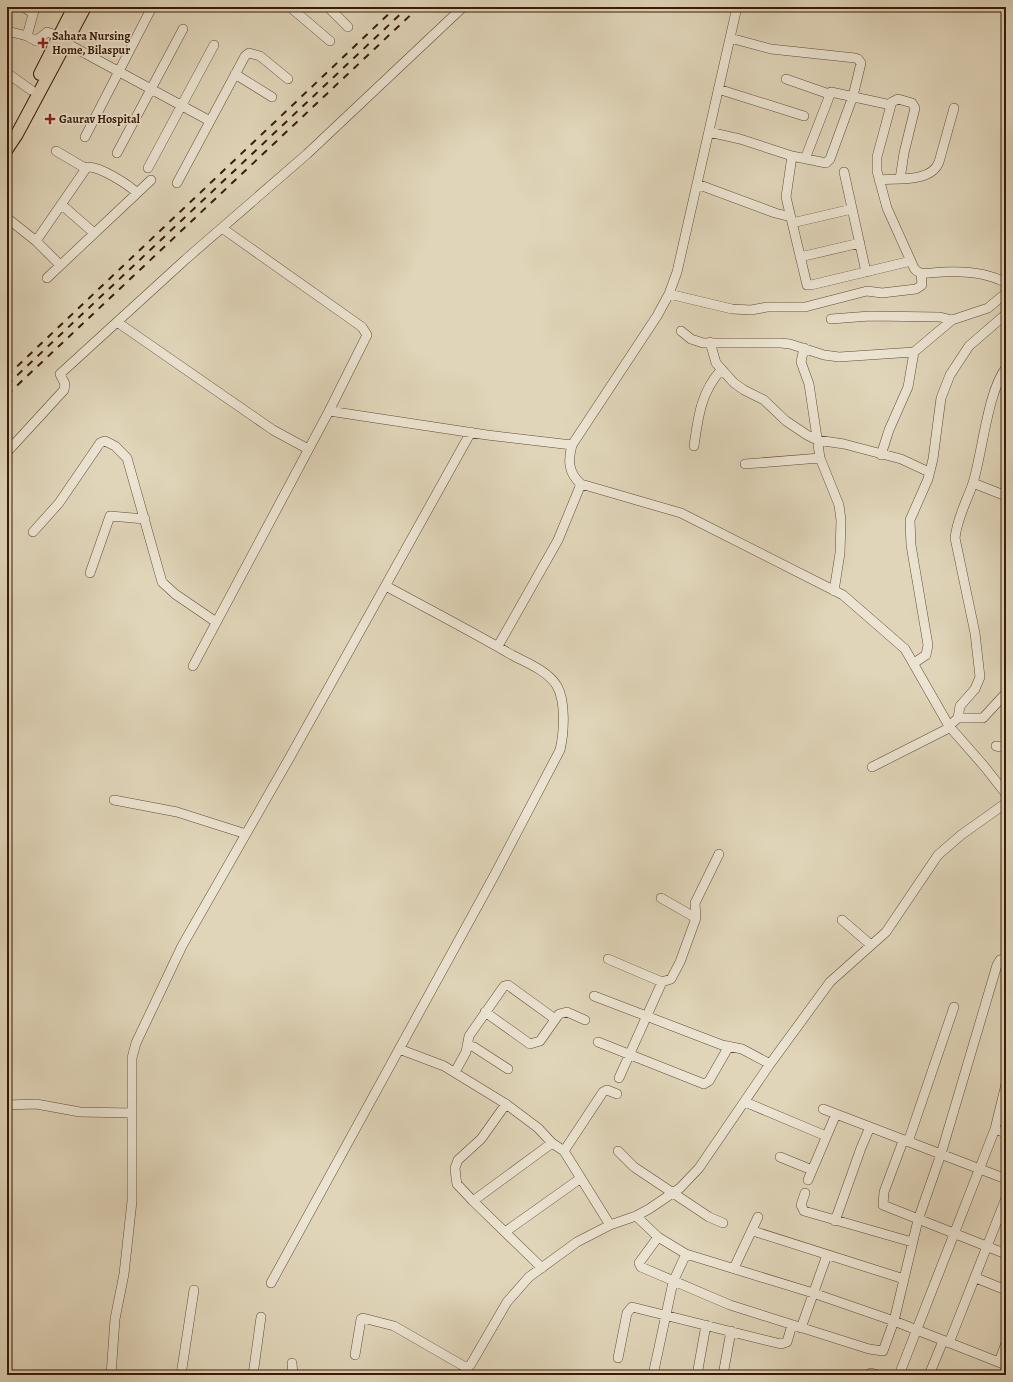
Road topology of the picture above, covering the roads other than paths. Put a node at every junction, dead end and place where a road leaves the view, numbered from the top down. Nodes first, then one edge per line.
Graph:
1 (23, 7) edge
2 (74, 7) edge
3 (85, 7) edge
4 (290, 7) edge
5 (328, 7) edge
6 (463, 7) edge
7 (737, 7) edge
8 (151, 9) dead end
9 (34, 10) edge
10 (348, 26) dead end
11 (183, 29) dead end
12 (7, 31) edge
13 (27, 36) junction
14 (730, 38) junction
15 (330, 41) dead end
16 (60, 45) junction
17 (214, 45) dead end
18 (119, 71) junction
19 (7, 73) edge
20 (235, 74) junction
21 (288, 78) dead end
22 (786, 79) dead end
23 (151, 88) junction
24 (718, 89) junction
25 (32, 90) junction
26 (829, 94) junction
27 (853, 96) junction
28 (272, 97) dead end
29 (891, 104) junction
30 (182, 105) junction
31 (954, 108) dead end
32 (804, 116) dead end
33 (210, 121) junction
34 (709, 132) junction
35 (7, 135) edge
36 (85, 137) dead end
37 (7, 149) edge
38 (56, 151) dead end
39 (117, 153) dead end
40 (792, 156) junction
41 (805, 159) junction
42 (85, 168) junction
43 (148, 168) dead end
44 (844, 172) dead end
45 (900, 179) junction
46 (152, 180) dead end
47 (879, 180) junction
48 (177, 183) dead end
49 (697, 184) junction
50 (137, 193) junction
51 (62, 205) junction
52 (852, 209) junction
53 (7, 218) edge
54 (791, 220) junction
55 (222, 228) junction
56 (94, 233) junction
57 (36, 241) junction
58 (860, 243) junction
59 (800, 257) junction
60 (911, 261) junction
61 (60, 265) junction
62 (866, 272) junction
63 (921, 273) junction
64 (47, 278) dead end
65 (1006, 283) edge
66 (1006, 293) edge
67 (669, 294) junction
68 (1006, 314) edge
69 (832, 319) dead end
70 (952, 320) junction
71 (117, 322) junction
72 (681, 332) dead end
73 (710, 342) junction
74 (804, 348) junction
75 (914, 352) junction
76 (1006, 368) edge
77 (721, 370) junction
78 (329, 411) junction
79 (471, 432) junction
80 (817, 440) junction
81 (572, 445) junction
82 (694, 446) dead end
83 (308, 449) junction
84 (7, 452) edge
85 (881, 455) junction
86 (820, 458) junction
87 (745, 464) dead end
88 (929, 472) junction
89 (973, 483) junction
90 (581, 484) junction
91 (1006, 496) edge
92 (145, 519) junction
93 (33, 532) dead end
94 (90, 573) dead end
95 (386, 586) junction
96 (834, 591) junction
97 (216, 622) junction
98 (498, 646) junction
99 (914, 664) junction
100 (193, 666) dead end
101 (1006, 693) edge
102 (958, 718) junction
103 (949, 725) junction
104 (996, 746) dead end
105 (1006, 748) edge
106 (872, 767) dead end
107 (1006, 794) edge
108 (114, 800) dead end
109 (1006, 803) edge
110 (246, 834) junction
111 (719, 854) dead end
112 (661, 898) dead end
113 (696, 918) junction
114 (842, 920) dead end
115 (871, 945) junction
116 (608, 958) dead end
117 (1006, 958) edge
118 (662, 982) junction
119 (594, 996) dead end
120 (954, 1007) dead end
121 (485, 1012) junction
122 (645, 1016) junction
123 (555, 1019) junction
124 (585, 1020) dead end
125 (598, 1042) dead end
126 (467, 1045) junction
127 (729, 1046) junction
128 (399, 1049) junction
129 (629, 1055) junction
130 (770, 1064) junction
131 (508, 1069) dead end
132 (455, 1072) junction
133 (619, 1078) dead end
134 (1006, 1084) edge
135 (617, 1094) dead end
136 (744, 1102) junction
137 (506, 1104) junction
138 (7, 1105) edge
139 (823, 1108) dead end
140 (132, 1113) junction
141 (836, 1114) junction
142 (870, 1128) junction
143 (995, 1129) junction
144 (1006, 1133) edge
145 (826, 1136) junction
146 (906, 1141) junction
147 (552, 1143) junction
148 (564, 1151) junction
149 (618, 1151) dead end
150 (942, 1154) junction
151 (780, 1157) dead end
152 (980, 1169) junction
153 (812, 1170) junction
154 (581, 1178) junction
155 (1006, 1179) edge
156 (808, 1180) dead end
157 (805, 1192) dead end
158 (673, 1194) junction
159 (1006, 1198) edge
160 (473, 1201) junction
161 (1003, 1214) edge
162 (636, 1216) junction
163 (758, 1217) dead end
164 (835, 1220) junction
165 (918, 1220) junction
166 (723, 1223) dead end
167 (610, 1225) junction
168 (753, 1231) junction
169 (505, 1232) junction
170 (954, 1234) junction
171 (658, 1236) junction
172 (912, 1242) junction
173 (987, 1247) junction
174 (686, 1254) junction
175 (1006, 1254) edge
176 (827, 1255) junction
177 (542, 1268) junction
178 (734, 1268) junction
179 (976, 1278) junction
180 (904, 1280) junction
181 (673, 1282) junction
182 (270, 1283) dead end
183 (194, 1290) dead end
184 (1006, 1290) edge
185 (813, 1293) junction
186 (666, 1315) junction
187 (261, 1317) dead end
188 (894, 1321) junction
189 (706, 1325) junction
190 (796, 1327) junction
191 (731, 1331) junction
192 (917, 1331) junction
193 (946, 1342) junction
194 (1006, 1343) edge
195 (355, 1355) dead end
196 (618, 1358) dead end
197 (292, 1363) dead end
198 (1002, 1364) edge
199 (464, 1372) edge
200 (111, 1375) edge
201 (181, 1375) edge
202 (253, 1375) edge
203 (292, 1375) edge
204 (653, 1375) edge
205 (697, 1375) edge
206 (724, 1375) edge
207 (866, 1375) edge
208 (878, 1375) edge
209 (899, 1375) edge
210 (929, 1375) edge

1 - 9 street
2 - 16 main road
3 - 16 main road
4 - 15 street
5 - 10 street
6 - 55 street
7 - 14 street
8 - 18 street
9 - 13 street
11 - 23 street
12 - 13 street
13 - 16 street
14 - 24 street
14 - 27 street
16 - 18 street
16 - 25 main road
16 - 37 main road
17 - 30 street
18 - 23 street
18 - 36 street
19 - 25 street
20 - 21 street
20 - 28 street
20 - 33 street
22 - 26 street
23 - 30 street
23 - 39 street
24 - 32 street
24 - 34 street
25 - 35 main road
26 - 27 street
26 - 41 street
27 - 29 street
27 - 41 street
29 - 45 street
29 - 47 street
30 - 33 street
30 - 43 street
31 - 45 street
33 - 48 street
34 - 40 street
34 - 49 street
38 - 42 street
40 - 41 street
40 - 54 street
42 - 50 street
42 - 51 street
44 - 52 street
45 - 47 street
46 - 50 street
47 - 60 street
49 - 54 street
49 - 67 street
50 - 56 street
51 - 56 street
51 - 57 street
52 - 54 street
52 - 58 street
53 - 57 street
54 - 59 street
55 - 71 street
55 - 78 street
56 - 61 street
57 - 61 street
58 - 59 street
58 - 62 street
59 - 62 street
60 - 62 street
60 - 63 street
61 - 64 street
63 - 65 street
63 - 67 street
66 - 70 street
67 - 81 street
68 - 88 street
69 - 70 street
70 - 75 street
71 - 83 street
71 - 84 street
72 - 73 street
73 - 74 street
73 - 77 street
74 - 75 street
74 - 80 street
75 - 85 street
76 - 89 street
77 - 80 street
77 - 82 street
78 - 79 street
78 - 83 street
79 - 81 street
79 - 95 street
80 - 85 street
80 - 86 street
81 - 90 street
83 - 97 street
85 - 88 street
86 - 87 street
86 - 96 street
88 - 99 street
89 - 91 street
89 - 102 street
90 - 96 street
90 - 98 street
92 - 93 street
92 - 94 street
92 - 97 street
95 - 98 street
95 - 110 street
96 - 99 street
97 - 100 street
98 - 128 street
99 - 103 street
101 - 102 street
102 - 103 street
103 - 106 street
103 - 107 street
104 - 105 street
108 - 110 street
109 - 115 street
110 - 140 street
111 - 113 street
112 - 113 street
113 - 118 street
114 - 115 street
115 - 130 street
116 - 118 street
117 - 150 street
118 - 122 street
119 - 122 street
120 - 146 street
121 - 123 street
121 - 123 street
121 - 126 street
122 - 127 street
122 - 129 street
123 - 124 street
125 - 129 street
126 - 131 street
126 - 132 street
127 - 129 street
127 - 130 street
128 - 132 street
128 - 182 street
129 - 133 street
130 - 136 street
132 - 137 street
134 - 143 street
135 - 148 street
136 - 145 street
136 - 158 street
137 - 147 street
137 - 160 street
138 - 140 street
139 - 141 street
140 - 200 street
141 - 142 street
141 - 145 street
142 - 146 street
142 - 164 street
143 - 144 street
143 - 152 street
145 - 153 street
146 - 150 street
146 - 165 street
147 - 148 street
147 - 160 street
148 - 154 street
149 - 158 street
150 - 152 street
150 - 165 street
151 - 153 street
152 - 155 street
152 - 170 street
153 - 156 street
154 - 167 street
154 - 169 street
157 - 164 street
158 - 162 street
158 - 166 street
159 - 161 street
160 - 169 street
161 - 173 street
162 - 167 street
162 - 171 street
163 - 168 street
164 - 172 street
165 - 170 street
165 - 172 street
167 - 177 street
168 - 176 street
168 - 178 street
169 - 177 street
170 - 173 street
170 - 192 street
171 - 174 street
171 - 181 street
172 - 180 street
173 - 175 street
173 - 179 street
174 - 178 street
174 - 181 street
176 - 180 street
176 - 185 street
177 - 199 street
178 - 185 street
179 - 184 street
179 - 193 street
180 - 188 street
181 - 186 street
181 - 190 street
183 - 201 street
185 - 188 street
185 - 190 street
186 - 189 street
186 - 196 street
186 - 204 street
187 - 202 street
188 - 190 street
188 - 192 street
189 - 191 street
189 - 205 street
190 - 191 street
191 - 206 street
192 - 193 street
192 - 209 street
193 - 198 street
193 - 210 street
194 - 198 street
195 - 199 street
197 - 203 street
207 - 208 street

